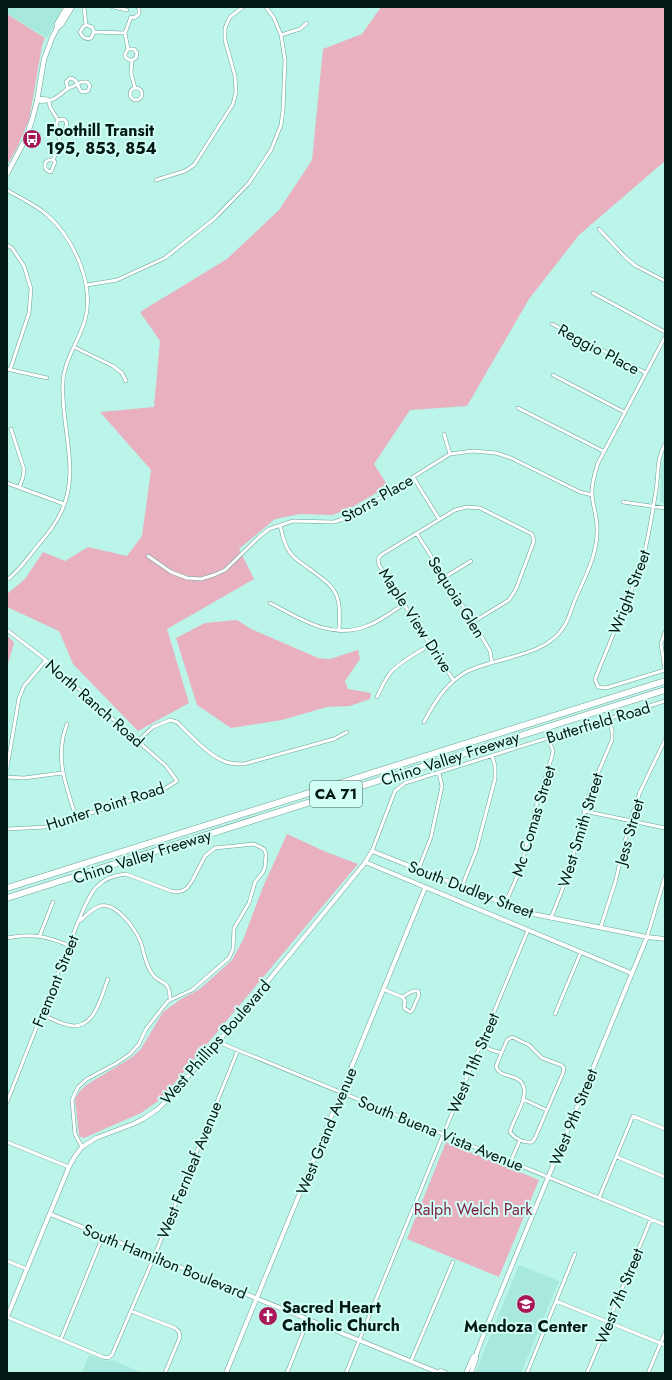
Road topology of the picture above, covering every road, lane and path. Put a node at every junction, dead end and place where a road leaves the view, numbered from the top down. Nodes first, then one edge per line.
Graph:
1 (67, 7) edge
2 (72, 7) edge
3 (84, 7) edge
4 (113, 7) edge
5 (138, 7) edge
6 (243, 7) edge
7 (266, 7) edge
8 (128, 8) edge
9 (131, 17) junction
10 (307, 23) dead end
11 (86, 25) junction
12 (57, 28) junction
13 (94, 32) junction
14 (125, 33) junction
15 (281, 35) junction
16 (128, 49) junction
17 (132, 60) junction
18 (135, 88) junction
19 (68, 89) junction
20 (37, 99) junction
21 (49, 101) junction
22 (58, 120) junction
23 (60, 130) junction
24 (53, 160) dead end
25 (7, 174) edge
26 (156, 180) dead end
27 (7, 190) edge
28 (600, 229) dead end
29 (7, 245) edge
30 (665, 282) edge
31 (87, 285) junction
32 (594, 293) dead end
33 (552, 324) dead end
34 (665, 332) edge
35 (665, 337) edge
36 (74, 347) junction
37 (9, 370) edge
38 (646, 373) junction
39 (553, 375) dead end
40 (47, 378) dead end
41 (126, 381) dead end
42 (518, 408) dead end
43 (624, 412) junction
44 (11, 428) dead end
45 (444, 434) dead end
46 (665, 444) edge
47 (603, 451) junction
48 (450, 454) junction
49 (412, 477) junction
50 (7, 483) edge
51 (19, 488) junction
52 (592, 495) junction
53 (623, 502) dead end
54 (64, 504) junction
55 (654, 506) junction
56 (665, 508) edge
57 (439, 519) junction
58 (280, 525) junction
59 (417, 534) junction
60 (148, 556) dead end
61 (471, 561) dead end
62 (445, 577) junction
63 (7, 580) edge
64 (270, 603) dead end
65 (404, 604) junction
66 (473, 622) junction
67 (7, 630) edge
68 (339, 631) junction
69 (665, 632) edge
70 (430, 645) junction
71 (46, 660) junction
72 (492, 663) junction
73 (665, 670) edge
74 (454, 681) junction
75 (665, 681) edge
76 (601, 688) joint
77 (665, 690) edge
78 (377, 697) dead end
79 (665, 701) edge
80 (609, 719) junction
81 (424, 722) dead end
82 (67, 724) dead end
83 (347, 732) dead end
84 (548, 738) junction
85 (665, 740) edge
86 (138, 741) junction
87 (492, 756) junction
88 (7, 768) edge
89 (62, 773) junction
90 (439, 773) junction
91 (7, 777) edge
92 (177, 782) joint
93 (395, 791) joint
94 (584, 811) junction
95 (76, 817) junction
96 (630, 821) junction
97 (665, 828) edge
98 (7, 829) edge
99 (372, 851) junction
100 (365, 862) junction
101 (419, 868) junction
102 (665, 877) edge
103 (462, 886) junction
104 (7, 888) edge
105 (425, 888) junction
106 (7, 898) edge
107 (54, 902) dead end
108 (505, 904) junction
109 (551, 918) junction
110 (78, 922) junction
111 (601, 926) junction
112 (528, 930) junction
113 (40, 936) junction
114 (646, 937) junction
115 (7, 938) edge
116 (665, 939) edge
117 (70, 946) junction
118 (581, 952) junction
119 (631, 973) junction
120 (108, 979) dead end
121 (383, 989) junction
122 (402, 997) junction
123 (170, 1000) junction
124 (42, 1014) junction
125 (555, 1014) dead end
126 (218, 1042) junction
127 (480, 1044) junction
128 (238, 1050) junction
129 (502, 1053) junction
130 (341, 1092) junction
131 (523, 1100) junction
132 (7, 1102) edge
133 (546, 1110) junction
134 (665, 1129) edge
135 (443, 1135) junction
136 (520, 1140) junction
137 (7, 1142) edge
138 (82, 1147) junction
139 (617, 1157) junction
140 (511, 1162) junction
141 (69, 1167) junction
142 (665, 1177) edge
143 (548, 1178) junction
144 (599, 1198) junction
145 (50, 1214) junction
146 (651, 1219) junction
147 (665, 1225) edge
148 (103, 1236) junction
149 (576, 1254) dead end
150 (154, 1256) junction
151 (7, 1261) edge
152 (453, 1262) dead end
153 (27, 1269) junction
154 (257, 1299) junction
155 (556, 1301) junction
156 (131, 1311) junction
157 (7, 1317) edge
158 (308, 1320) junction
159 (609, 1322) junction
160 (665, 1333) edge
161 (61, 1339) junction
162 (359, 1341) junction
163 (661, 1343) junction
164 (665, 1345) edge
165 (476, 1355) junction
166 (411, 1361) junction
167 (437, 1372) edge
168 (165, 1373) edge
169 (226, 1373) edge
170 (287, 1373) edge
171 (346, 1373) edge
172 (446, 1373) edge
173 (466, 1373) edge
174 (471, 1373) edge
175 (527, 1373) edge
176 (588, 1373) edge
177 (648, 1373) edge

1 - 12 main road
2 - 12 main road
3 - 11 street
4 - 8 street
5 - 9 street
6 - 26 street
7 - 15 street
8 - 9 street
9 - 14 street
10 - 15 street
11 - 13 street
11 - 13 street
12 - 20 main road
13 - 14 street
14 - 16 street
15 - 31 street
16 - 17 street
16 - 17 street
17 - 18 street
18 - 18 street
19 - 19 street
19 - 21 street
20 - 21 street
20 - 25 main road
21 - 22 street
22 - 23 street
22 - 23 street
23 - 24 street
27 - 31 street
28 - 30 street
29 - 37 street
31 - 36 street
32 - 34 street
33 - 38 street, Reggio Place
35 - 38 street
36 - 41 street
36 - 54 street
37 - 40 street
38 - 43 street
39 - 43 street
42 - 47 street
43 - 47 street
44 - 51 street
45 - 48 street
46 - 55 street, Wright Street
47 - 52 street
48 - 49 street, Storrs Place
48 - 52 street, Storrs Place
49 - 57 street
49 - 58 street, Storrs Place
50 - 51 street
51 - 54 street
52 - 72 street
53 - 55 street
54 - 63 street
55 - 56 street
55 - 76 street, Wright Street
57 - 59 street
57 - 66 street
58 - 60 street, Storrs Place
58 - 68 street
59 - 62 street, Sequoia Glen
59 - 65 street, Maple View Drive
61 - 62 street
62 - 66 street, Sequoia Glen
64 - 68 street
65 - 68 street
65 - 70 street, Maple View Drive
66 - 72 street, Sequoia Glen
67 - 71 street, North Ranch Road
69 - 73 street
70 - 74 street, Maple View Drive
70 - 78 street
71 - 86 street, North Ranch Road
71 - 88 street
72 - 74 street
73 - 76 street, Butterfield Road
74 - 81 street
75 - 104 highway, Chino Valley Freeway / CA 71
77 - 106 highway, Chino Valley Freeway / CA 71
79 - 80 street, Butterfield Road
80 - 84 street, Butterfield Road
80 - 94 street, West Smith Street
82 - 89 street
83 - 86 street
84 - 87 street, Butterfield Road
84 - 108 street, Mc Comas Street
85 - 96 street, Jess Street
86 - 92 street, North Ranch Road
87 - 90 street, Butterfield Road
87 - 103 street
89 - 91 street
89 - 95 street
90 - 93 street, Butterfield Road
90 - 101 street
92 - 95 street, Hunter Point Road
93 - 99 street, West Phillips Boulevard
94 - 96 street
94 - 109 street, West Smith Street
95 - 98 street, Hunter Point Road
96 - 97 street
96 - 111 street, Jess Street
99 - 100 street, West Phillips Boulevard
99 - 101 street, South Dudley Street
100 - 105 street
100 - 126 street, West Phillips Boulevard
101 - 103 street, South Dudley Street
102 - 114 street, West 9th Street
103 - 108 street, South Dudley Street
105 - 112 street
105 - 121 street, West Grand Avenue
107 - 113 street
108 - 109 street, South Dudley Street
109 - 111 street, South Dudley Street
110 - 117 street, Fremont Street
110 - 123 street
110 - 123 street, Fremont Street
111 - 114 street, South Dudley Street
112 - 118 street
112 - 127 street, West 11th Street
113 - 115 street
113 - 117 street
114 - 116 street, South Dudley Street
114 - 119 street, West 9th Street
117 - 124 street, Fremont Street
118 - 119 street
118 - 125 street
119 - 143 street, West 9th Street
120 - 124 street
121 - 122 street
121 - 130 street, West Grand Avenue
122 - 122 street
123 - 138 street
124 - 132 street, Fremont Street
126 - 128 street, South Buena Vista Avenue
126 - 138 street, West Phillips Boulevard
127 - 129 street
127 - 135 street, West 11th Street
128 - 130 street, South Buena Vista Avenue
128 - 150 street, West Fernleaf Avenue
129 - 131 street
129 - 133 street
130 - 135 street, South Buena Vista Avenue
130 - 154 street, West Grand Avenue
131 - 133 street
131 - 136 street
133 - 136 street
134 - 139 street
135 - 140 street, South Buena Vista Avenue
135 - 162 street, West 11th Street
136 - 140 street
137 - 141 street
138 - 141 street, West Phillips Boulevard
139 - 142 street
139 - 144 street
140 - 143 street, South Buena Vista Avenue
141 - 145 street, West Phillips Boulevard
143 - 144 street, South Buena Vista Avenue
143 - 165 street, West 9th Street
144 - 146 street, South Buena Vista Avenue
145 - 148 street, South Hamilton Boulevard
145 - 153 street, West Phillips Boulevard
146 - 147 street, South Buena Vista Avenue
146 - 159 street, West 7th Street
148 - 150 street, South Hamilton Boulevard
148 - 161 street
149 - 155 street
150 - 154 street, South Hamilton Boulevard
150 - 156 street, West Fernleaf Avenue
151 - 153 street
152 - 166 street
153 - 157 street, West Phillips Boulevard
154 - 158 street, South Hamilton Boulevard
154 - 169 street, West Grand Avenue
155 - 159 street
155 - 175 street
156 - 161 street, West Fernleaf Avenue
156 - 168 street
157 - 161 street
158 - 162 street, South Hamilton Boulevard
158 - 170 street
159 - 163 street
159 - 176 street, West 7th Street
160 - 163 street
162 - 166 street, South Hamilton Boulevard
162 - 171 street, West 11th Street
163 - 164 street
163 - 177 street
165 - 173 street, West 9th Street
165 - 174 street, West 9th Street
166 - 167 street, South Hamilton Boulevard
167 - 172 street, South Hamilton Boulevard

